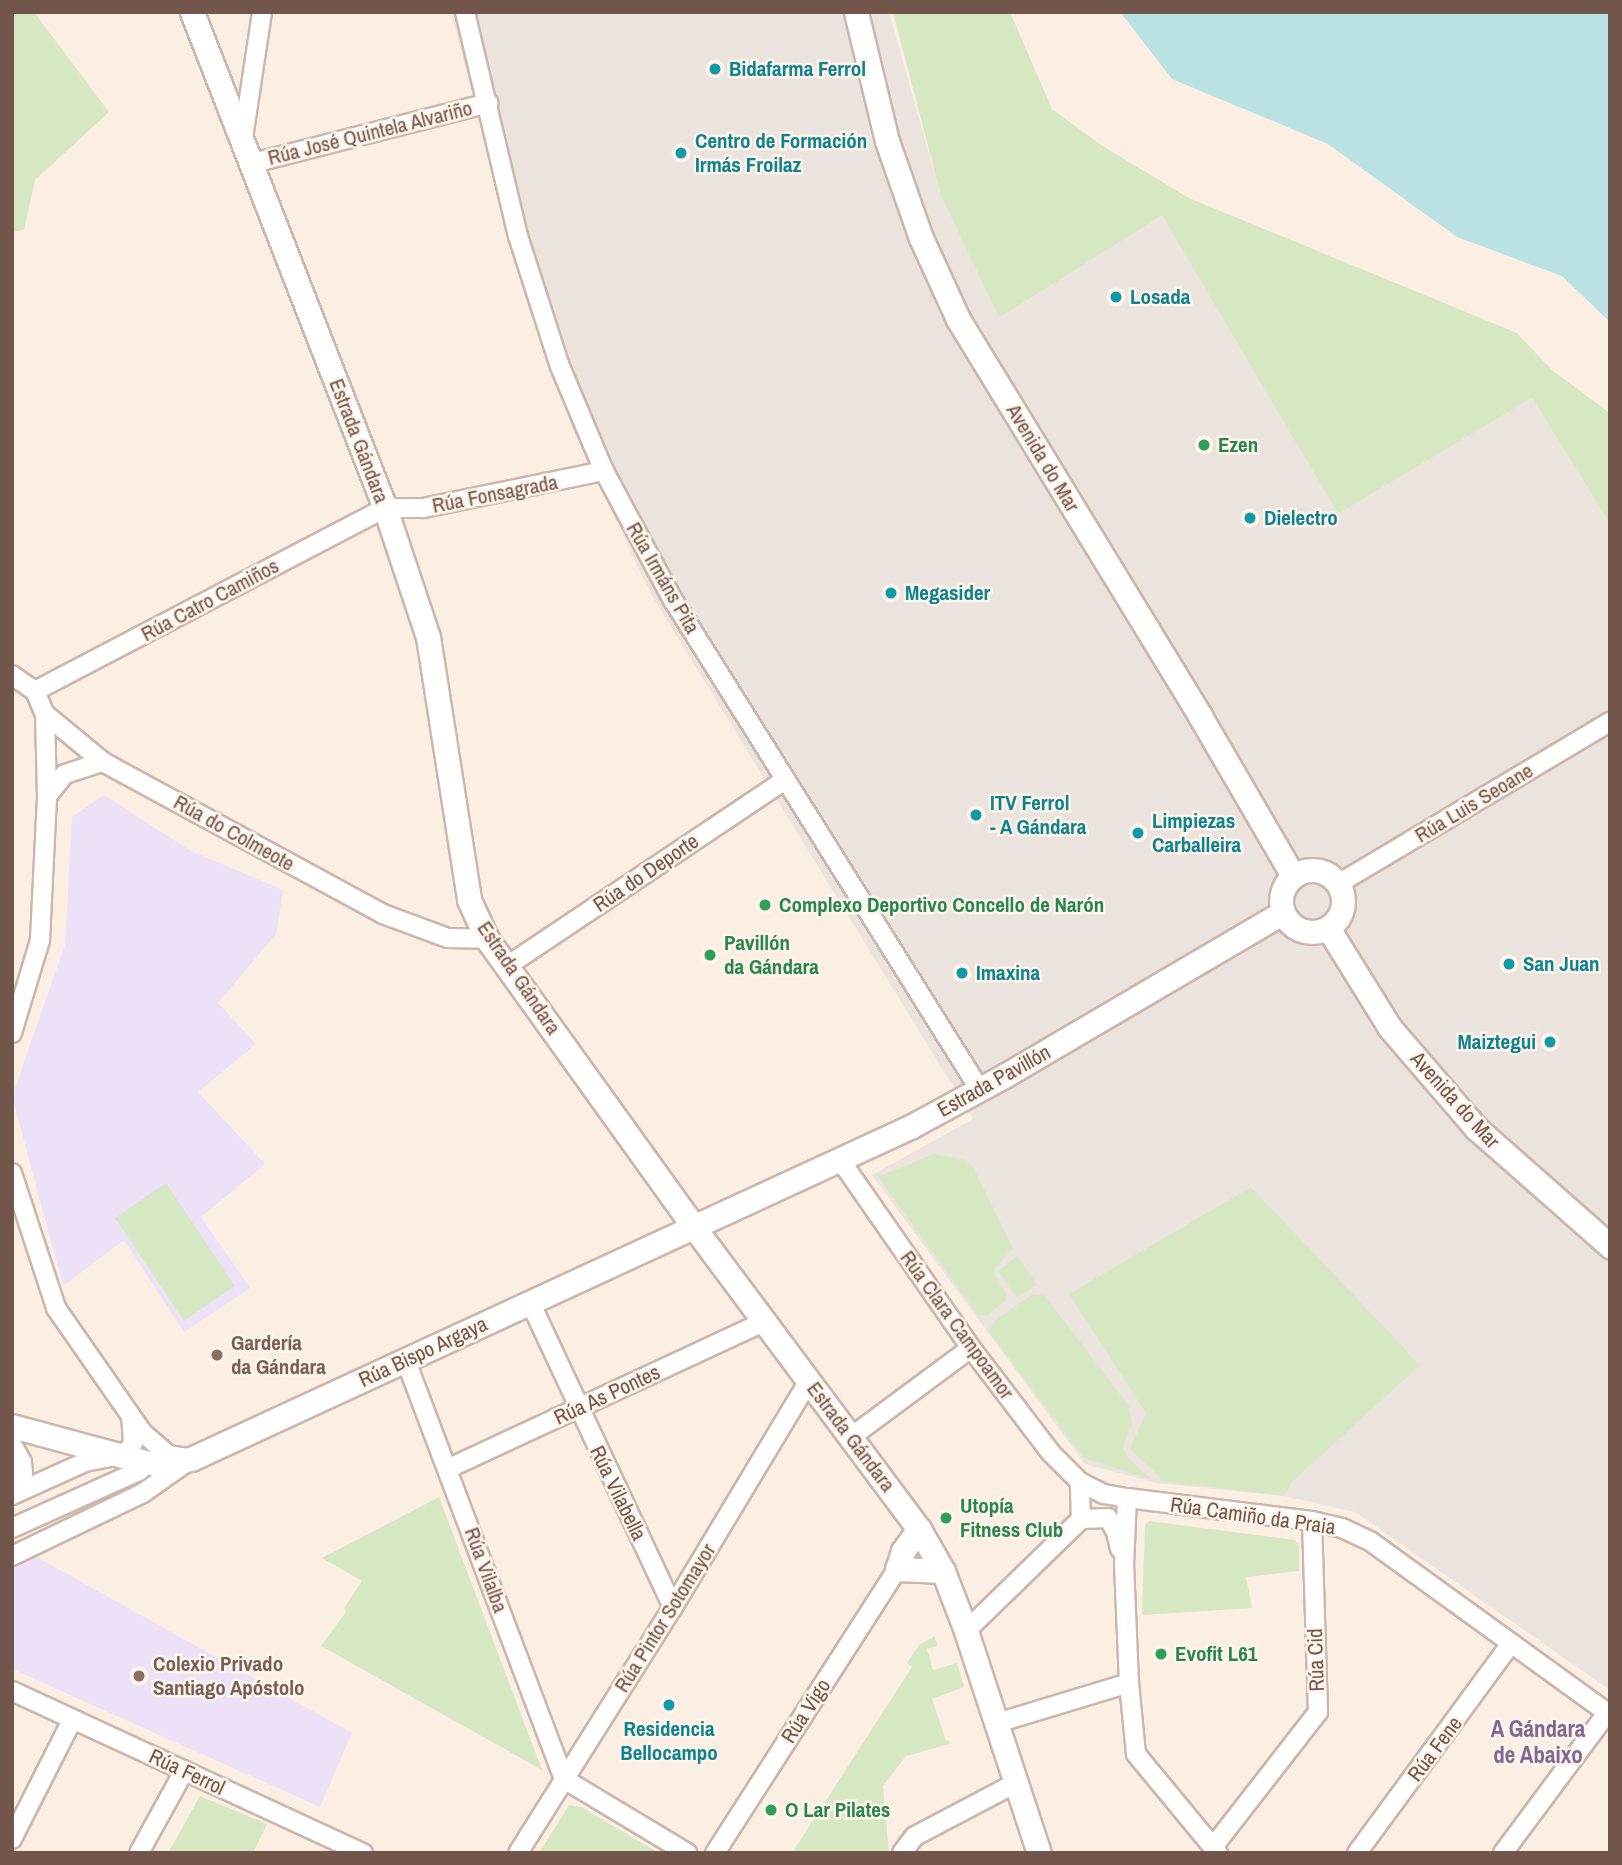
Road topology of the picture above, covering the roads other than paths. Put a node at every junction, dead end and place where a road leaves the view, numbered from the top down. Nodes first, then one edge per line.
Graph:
1 (192, 12) edge
2 (262, 12) edge
3 (465, 12) edge
4 (856, 12) edge
5 (488, 103) junction
6 (243, 138) junction
7 (253, 163) junction
8 (604, 471) junction
9 (385, 508) junction
10 (12, 675) edge
11 (35, 691) junction
12 (45, 714) junction
13 (1610, 722) edge
14 (103, 762) junction
15 (785, 780) junction
16 (47, 796) junction
17 (1293, 876) junction
18 (1338, 884) junction
19 (1282, 913) junction
20 (1328, 929) junction
21 (487, 939) junction
22 (507, 966) junction
23 (12, 1033) edge
24 (980, 1090) junction
25 (841, 1161) junction
26 (12, 1173) edge
27 (693, 1226) junction
28 (1610, 1246) edge
29 (530, 1302) junction
30 (765, 1321) junction
31 (971, 1348) junction
32 (406, 1361) junction
33 (809, 1381) junction
34 (578, 1409) junction
35 (131, 1417) junction
36 (12, 1426) edge
37 (851, 1437) junction
38 (12, 1444) edge
39 (121, 1456) junction
40 (191, 1459) junction
41 (148, 1463) junction
42 (449, 1468) junction
43 (1080, 1482) junction
44 (12, 1495) edge
45 (1127, 1498) junction
46 (1081, 1519) junction
47 (1312, 1521) junction
48 (12, 1528) edge
49 (919, 1529) junction
50 (12, 1556) edge
51 (1124, 1566) junction
52 (897, 1569) junction
53 (943, 1571) junction
54 (673, 1608) junction
55 (966, 1631) junction
56 (1511, 1643) junction
57 (1129, 1683) junction
58 (12, 1691) edge
59 (1609, 1714) edge
60 (76, 1721) junction
61 (997, 1723) junction
62 (184, 1771) junction
63 (564, 1779) junction
64 (1016, 1783) junction
65 (12, 1839) edge
66 (336, 1847) edge
67 (1034, 1850) edge
68 (1216, 1850) edge
69 (139, 1853) edge
70 (363, 1853) edge
71 (518, 1853) edge
72 (687, 1853) edge
73 (715, 1853) edge
74 (902, 1853) edge
75 (1357, 1853) edge
76 (1503, 1853) edge

1 - 6 street, Estrada Gándara
2 - 6 street
3 - 5 street, Rúa Irmáns Pita
4 - 17 street, Avenida do Mar
5 - 7 street, Rúa José Quintela Alvariño
5 - 8 street, Rúa Irmáns Pita
6 - 7 street, Estrada Gándara
7 - 9 street, Estrada Gándara
8 - 9 street, Rúa Fonsagrada
8 - 15 street, Rúa Irmáns Pita
9 - 11 street, Rúa Catro Camiños
9 - 21 street, Estrada Gándara
10 - 11 street
11 - 12 street, Rúa do Colmeote
12 - 14 street, Rúa do Colmeote
12 - 16 street
13 - 18 street, Rúa Luis Seoane
14 - 16 street
14 - 21 street, Rúa do Colmeote
15 - 22 street, Rúa do Deporte
15 - 24 street, Rúa Irmáns Pita
16 - 23 street
17 - 18 street
17 - 19 street
18 - 20 street
19 - 20 street
19 - 24 street, Estrada Pavillón
20 - 28 street, Avenida do Mar
21 - 22 street, Estrada Gándara
22 - 27 street, Estrada Gándara
24 - 25 street, Estrada Pavillón
25 - 27 street, Estrada Pavillón
25 - 31 street, Rúa Clara Campoamor
26 - 35 street
27 - 29 street, Rúa Bispo Argaya
27 - 30 street, Estrada Gándara
29 - 32 street, Rúa Bispo Argaya
29 - 34 street, Rúa Vilabella
30 - 33 street, Estrada Gándara
30 - 34 street, Rúa As Pontes
31 - 37 street
31 - 43 street, Rúa Clara Campoamor
32 - 40 street, Rúa Bispo Argaya
32 - 42 street, Rúa Vilalba
33 - 37 street, Estrada Gándara
33 - 54 street, Rúa Pintor Sotomayor
34 - 42 street, Rúa As Pontes
34 - 54 street, Rúa Vilabella
35 - 39 street
35 - 40 street
36 - 39 street, Rúa Bispo Argaya
37 - 49 street, Estrada Gándara
38 - 44 street
39 - 41 street, Rúa Bispo Argaya
39 - 44 street
40 - 41 street, Rúa Bispo Argaya
40 - 50 street
41 - 48 street
42 - 63 street, Rúa Vilalba
43 - 45 street, Rúa Camiño da Praia
43 - 46 street
45 - 47 street, Rúa Camiño da Praia
45 - 51 street
46 - 51 street
46 - 55 street
47 - 56 street, Rúa Camiño da Praia
47 - 68 street, Rúa Cid
49 - 52 street
49 - 53 street, Estrada Gándara
51 - 57 street
52 - 53 street
52 - 73 street, Rúa Vigo
53 - 55 street, Estrada Gándara
54 - 63 street, Rúa Pintor Sotomayor
55 - 61 street, Estrada Gándara
56 - 59 street, Rúa Camiño da Praia
56 - 75 street, Rúa Fene
57 - 61 street
57 - 68 street
58 - 60 street, Rúa Ferrol
59 - 76 street
60 - 62 street, Rúa Ferrol
60 - 65 street
61 - 64 street, Estrada Gándara
62 - 66 street, Rúa Ferrol
62 - 69 street
63 - 71 street, Rúa Pintor Sotomayor
63 - 72 street
64 - 67 street, Estrada Gándara
64 - 74 street
66 - 70 street, Rúa Ferrol

